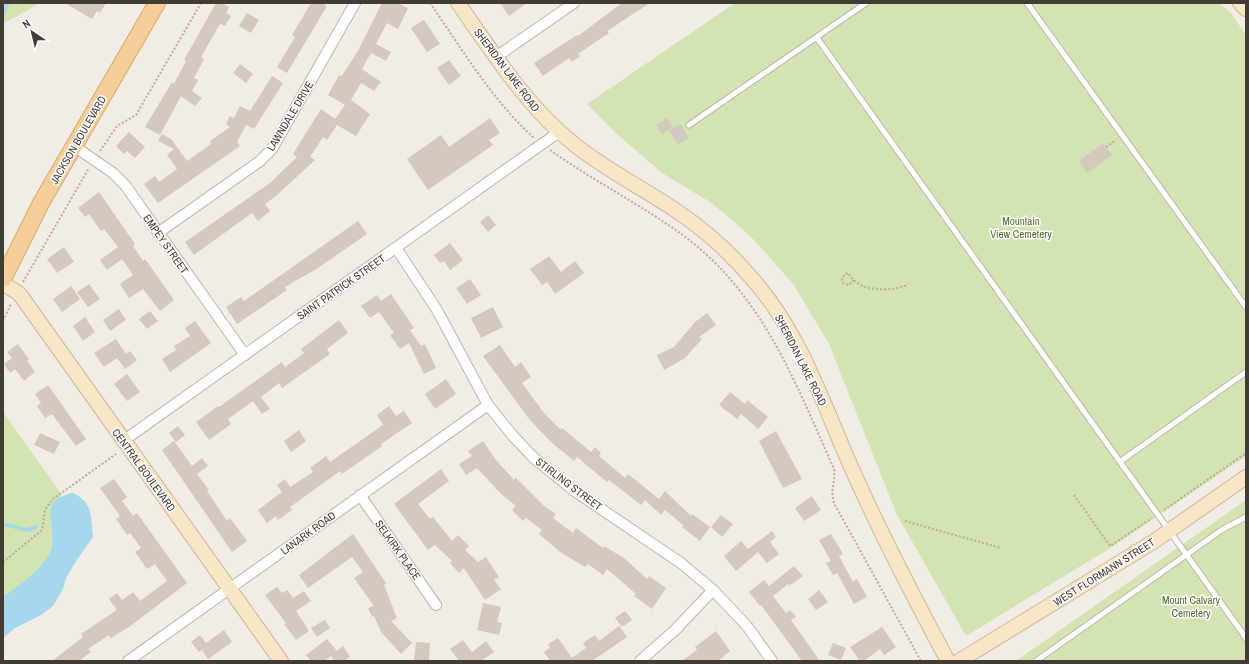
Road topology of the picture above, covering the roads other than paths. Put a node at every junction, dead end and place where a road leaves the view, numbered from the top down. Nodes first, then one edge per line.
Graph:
1 (157, 3) edge
2 (356, 3) edge
3 (458, 3) edge
4 (574, 3) edge
5 (866, 3) edge
6 (1027, 3) edge
7 (1240, 3) edge
8 (1246, 10) edge
9 (817, 38) junction
10 (496, 57) junction
11 (689, 125) dead end
12 (559, 132) junction
13 (74, 146) junction
14 (158, 233) junction
15 (396, 248) junction
16 (3, 279) edge
17 (3, 284) edge
18 (1246, 307) edge
19 (245, 355) junction
20 (1246, 372) edge
21 (488, 405) junction
22 (123, 441) junction
23 (1121, 461) junction
24 (1246, 477) edge
25 (360, 495) junction
26 (1246, 517) edge
27 (1170, 530) junction
28 (1187, 554) junction
29 (230, 589) junction
30 (713, 590) junction
31 (436, 605) dead end
32 (1246, 638) edge
33 (128, 661) edge
34 (281, 661) edge
35 (640, 661) edge
36 (772, 661) edge
37 (948, 661) edge
38 (959, 661) edge
39 (1036, 661) edge

1 - 13 main road, JACKSON BOULEVARD
2 - 14 street, LAWNDALE DRIVE
3 - 10 main road, SHERIDAN LAKE ROAD
4 - 10 street
5 - 9 lane
6 - 18 lane
7 - 8 main road
9 - 11 lane
9 - 23 lane
10 - 12 main road, SHERIDAN LAKE ROAD
12 - 15 street, SAINT PATRICK STREET
12 - 37 main road, SHERIDAN LAKE ROAD
13 - 14 street, EMPEY STREET
13 - 16 main road, JACKSON BOULEVARD
14 - 19 street, EMPEY STREET
15 - 19 street, SAINT PATRICK STREET
15 - 21 street, STIRLING STREET
17 - 22 main road, CENTRAL BOULEVARD
19 - 22 street, SAINT PATRICK STREET
20 - 23 lane
21 - 25 street, LANARK ROAD
21 - 30 street, STIRLING STREET
22 - 29 main road, CENTRAL BOULEVARD
23 - 27 lane
24 - 27 main road, WEST FLORMANN STREET
25 - 29 street, LANARK ROAD
25 - 31 street, SELKIRK PLACE
26 - 28 lane
27 - 28 lane
27 - 38 main road, WEST FLORMANN STREET
28 - 32 lane
28 - 39 lane
29 - 33 street, LANARK ROAD
29 - 34 main road, CENTRAL BOULEVARD
30 - 35 street
30 - 36 street, STIRLING STREET

